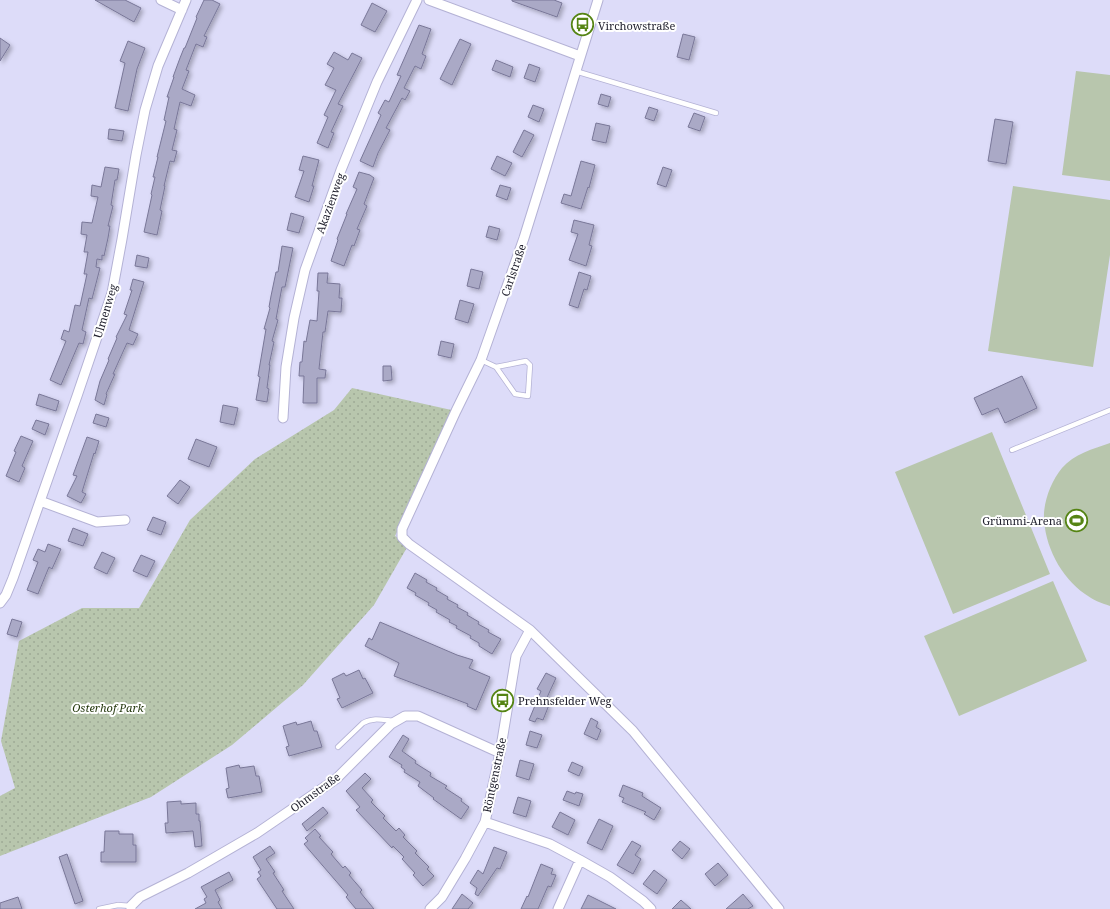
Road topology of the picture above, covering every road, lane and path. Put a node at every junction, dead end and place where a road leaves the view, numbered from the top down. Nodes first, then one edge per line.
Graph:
1 (161, 0) edge
2 (186, 0) edge
3 (417, 0) edge
4 (429, 0) edge
5 (598, 0) edge
6 (182, 10) junction
7 (580, 56) junction
8 (575, 71) junction
9 (716, 113) dead end
10 (481, 360) junction
11 (496, 367) junction
12 (1110, 410) edge
13 (283, 418) dead end
14 (1012, 450) dead end
15 (40, 501) junction
16 (125, 520) dead end
17 (0, 603) edge
18 (530, 630) junction
19 (396, 721) junction
20 (338, 748) dead end
21 (500, 752) junction
22 (485, 822) junction
23 (580, 860) junction
24 (131, 908) edge
25 (99, 909) edge
26 (430, 909) edge
27 (558, 909) edge
28 (651, 909) edge
29 (779, 909) edge

1 - 6 street
2 - 6 street, Ulmenweg
3 - 13 street, Akazienweg
4 - 7 street
5 - 7 street, Carlstraße
6 - 15 street, Ulmenweg
7 - 8 street, Carlstraße
8 - 9 lane
8 - 10 street, Carlstraße
10 - 11 lane
10 - 18 street, Carlstraße
11 - 11 lane
12 - 14 lane
15 - 16 street
15 - 17 street, Ulmenweg
18 - 21 street, Röntgenstraße
18 - 29 street
19 - 20 lane
19 - 21 street, Ohmstraße
19 - 24 street, Ohmstraße
21 - 22 street, Röntgenstraße
22 - 23 street
22 - 26 street, Röntgenstraße
23 - 27 street
23 - 28 street
24 - 25 lane

